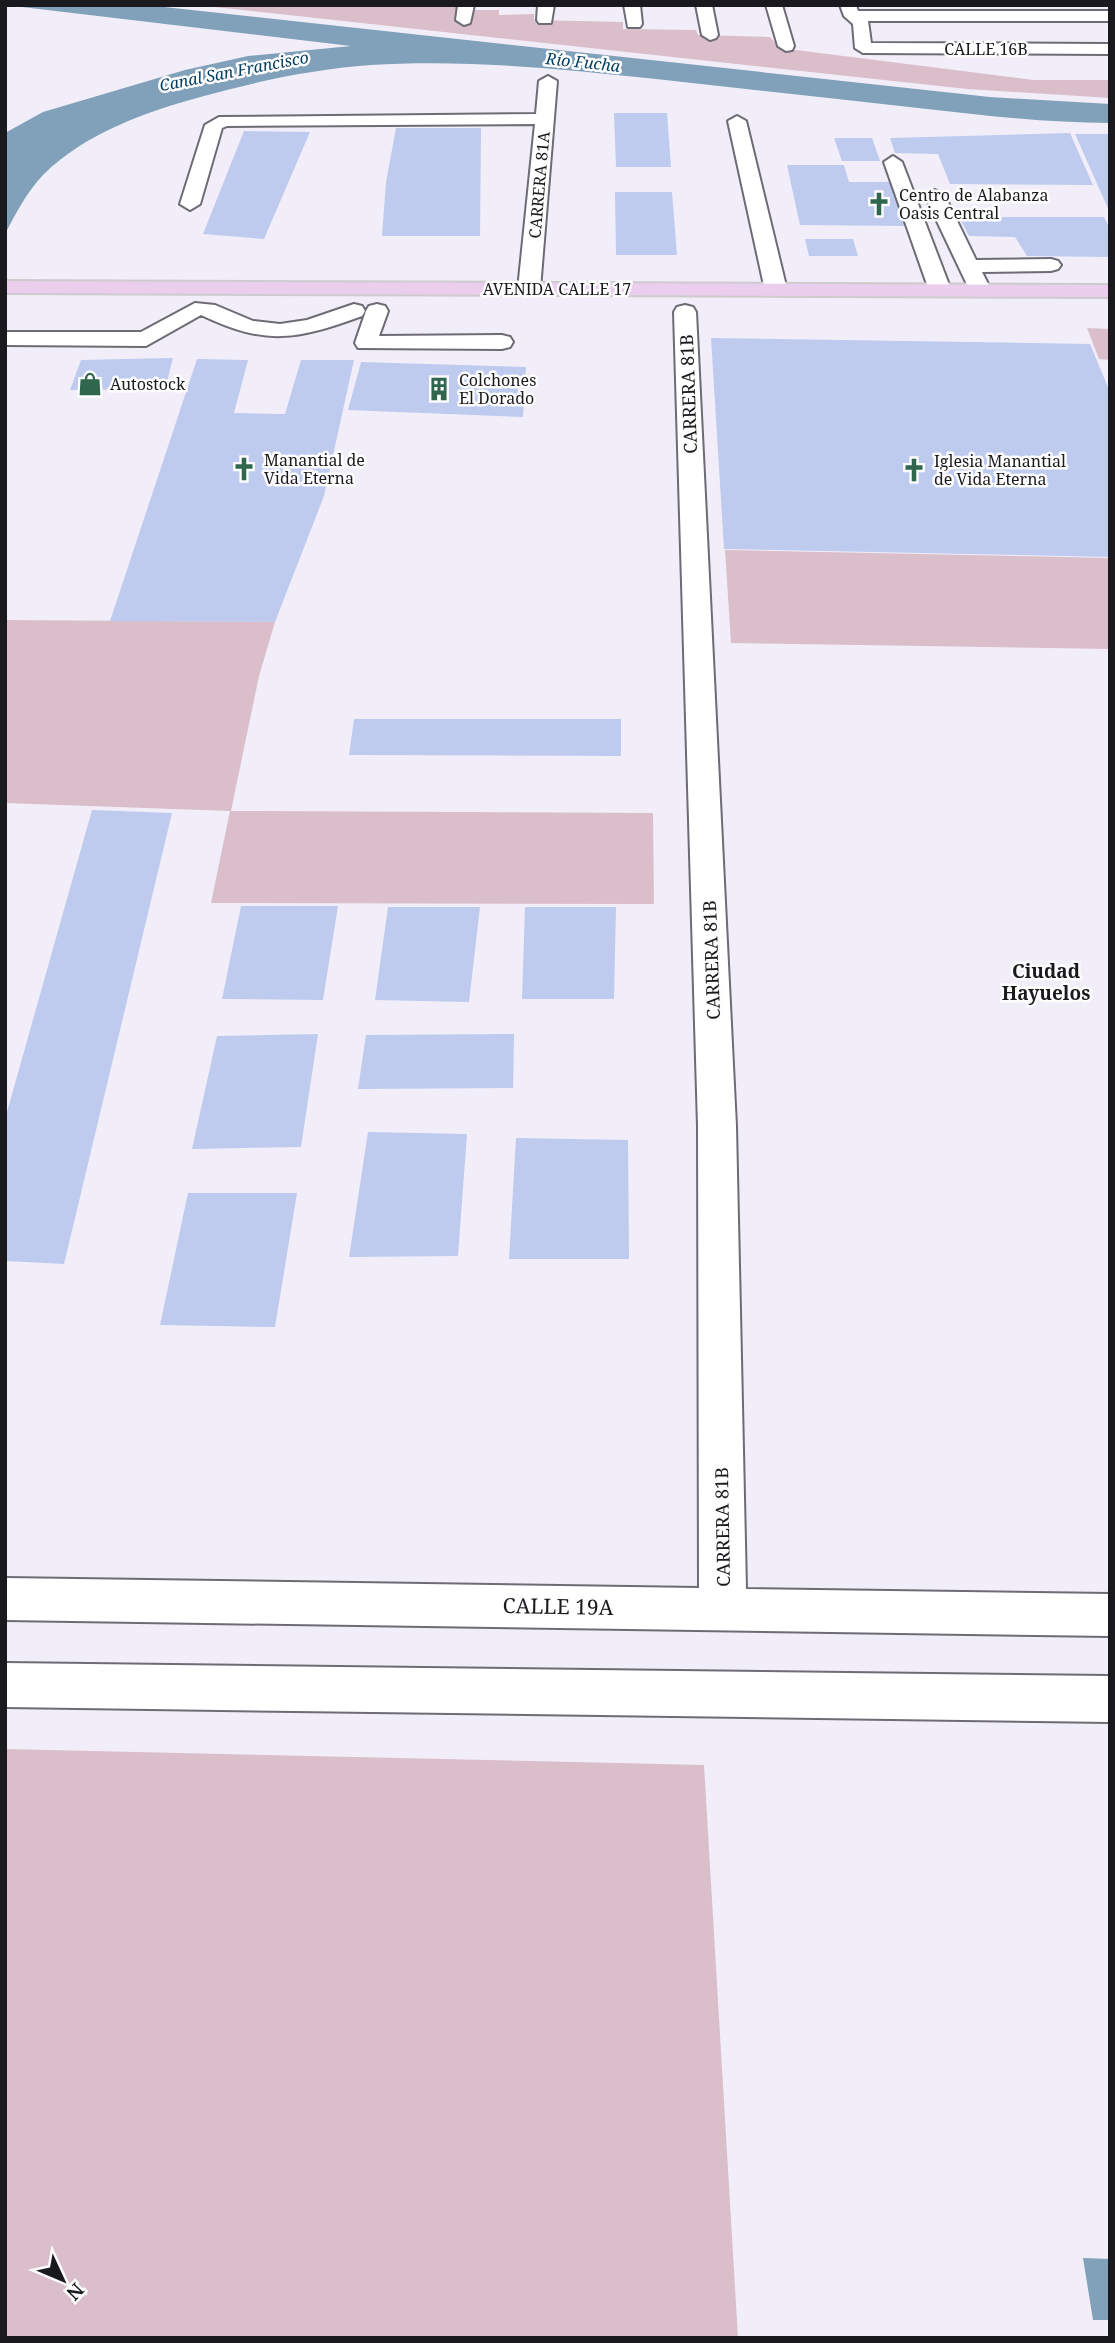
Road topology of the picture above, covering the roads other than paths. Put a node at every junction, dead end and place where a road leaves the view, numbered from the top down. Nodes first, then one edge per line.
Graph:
1 (632, 5) edge
2 (704, 5) edge
3 (774, 5) edge
4 (850, 11) edge
5 (1110, 16) edge
6 (634, 24) dead end
7 (710, 35) dead end
8 (786, 46) dead end
9 (987, 49) junction
10 (1079, 49) junction
11 (1110, 49) edge
12 (996, 66) dead end
13 (1094, 67) dead end
14 (548, 81) dead end
15 (545, 119) junction
16 (737, 121) dead end
17 (893, 162) dead end
18 (935, 196) dead end
19 (190, 204) dead end
20 (1051, 265) dead end
21 (968, 266) junction
22 (6, 287) edge
23 (530, 289) junction
24 (776, 290) junction
25 (940, 290) junction
26 (980, 290) junction
27 (1110, 291) edge
28 (154, 310) dead end
29 (201, 310) junction
30 (366, 311) junction
31 (403, 311) dead end
32 (683, 312) dead end
33 (9, 333) edge
34 (272, 340) junction
35 (503, 342) dead end
36 (236, 347) dead end
37 (309, 348) dead end
38 (5, 1599) edge
39 (723, 1609) junction
40 (1110, 1615) edge
41 (5, 1685) edge
42 (1110, 1699) edge

1 - 6 street
2 - 7 street
3 - 8 street
4 - 5 street
4 - 9 street, CALLE 16B
9 - 10 street, CALLE 16B
9 - 12 street
10 - 11 street, CALLE 16B
10 - 13 street
14 - 15 street, CARRERA 81A
15 - 19 street
15 - 23 street, CARRERA 81A
16 - 24 street
17 - 25 street
18 - 21 street
20 - 21 street
21 - 26 street
22 - 23 main road, AVENIDA CALLE 17
23 - 24 main road, AVENIDA CALLE 17
24 - 25 main road, AVENIDA CALLE 17
25 - 26 main road, AVENIDA CALLE 17
26 - 27 main road, AVENIDA CALLE 17
28 - 29 main road
29 - 30 main road
29 - 33 street
29 - 34 street
30 - 31 main road
30 - 34 street
30 - 35 street
32 - 39 street, CARRERA 81B
34 - 36 street
34 - 37 street
38 - 39 street, CALLE 19A
39 - 40 street, CALLE 19A
41 - 42 street

